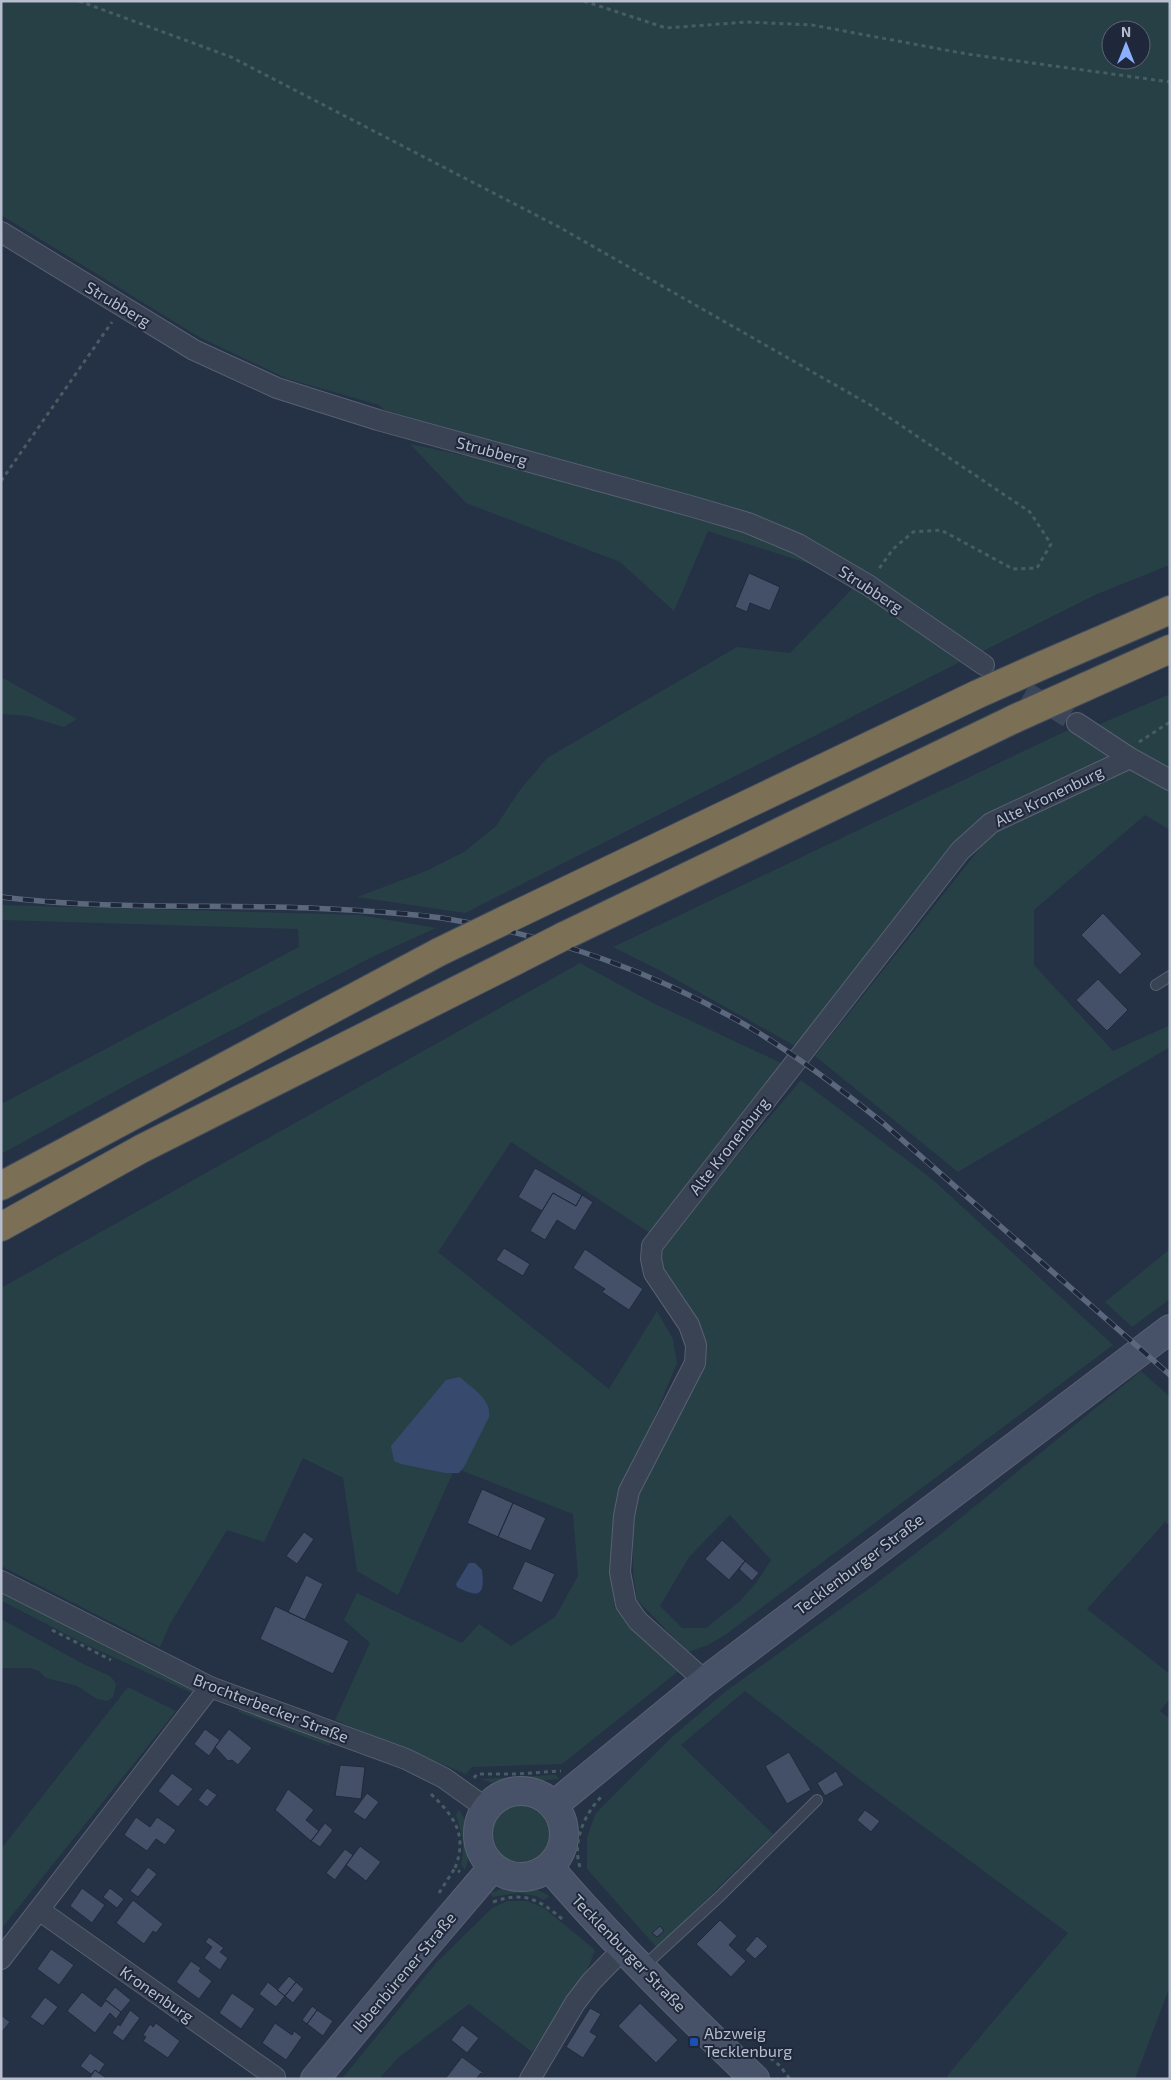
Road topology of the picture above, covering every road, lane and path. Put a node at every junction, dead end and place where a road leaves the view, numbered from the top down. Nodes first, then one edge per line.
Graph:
1 (78, 1) edge
2 (584, 1) edge
3 (1170, 82) edge
4 (1, 232) edge
5 (123, 306) junction
6 (1, 482) edge
7 (868, 585) junction
8 (1170, 610) edge
9 (1170, 649) edge
10 (984, 666) tunnel mouth
11 (1170, 722) edge
12 (1077, 723) tunnel mouth
13 (1130, 758) junction
14 (1170, 780) edge
15 (1170, 976) edge
16 (1156, 985) dead end
17 (1, 1186) edge
18 (1, 1227) edge
19 (1170, 1329) edge
20 (1, 1581) edge
21 (705, 1681) junction
22 (210, 1687) junction
23 (568, 1765) dead end
24 (464, 1792) junction
25 (817, 1800) dead end
26 (554, 1805) junction
27 (593, 1806) dead end
28 (486, 1808) junction
29 (450, 1812) dead end
30 (493, 1867) junction
31 (549, 1867) junction
32 (580, 1868) dead end
33 (476, 1887) junction
34 (39, 1910) junction
35 (568, 1924) dead end
36 (624, 1948) junction
37 (1, 1959) edge
38 (643, 1968) junction
39 (275, 2078) dead end
40 (316, 2079) edge
41 (530, 2079) edge
42 (756, 2079) edge

1 - 7 path
2 - 3 path
4 - 5 street, Strubberg
5 - 6 path
5 - 7 street, Strubberg
7 - 10 street, Strubberg
8 - 17 highway, bridge
9 - 18 highway, bridge
11 - 13 path
12 - 13 street
13 - 14 street
13 - 21 street, Alte Kronenburg
15 - 16 lane
19 - 21 main road, Tecklenburger Straße
20 - 22 street, Brochterbecker Straße
21 - 26 main road, Tecklenburger Straße
22 - 24 street, Brochterbecker Straße
22 - 34 street
23 - 24 path
24 - 28 street, Brochterbecker Straße
25 - 38 lane
26 - 28 main road
26 - 31 main road
27 - 32 path
28 - 30 main road
29 - 33 path
30 - 31 main road
30 - 33 main road, Ibbenbürener Straße
31 - 36 main road, Tecklenburger Straße
33 - 35 path
33 - 40 main road, Ibbenbürener Straße
34 - 37 street
34 - 39 street, Kronenburg
36 - 38 main road, Tecklenburger Straße
36 - 41 street
38 - 42 main road, Tecklenburger Straße

